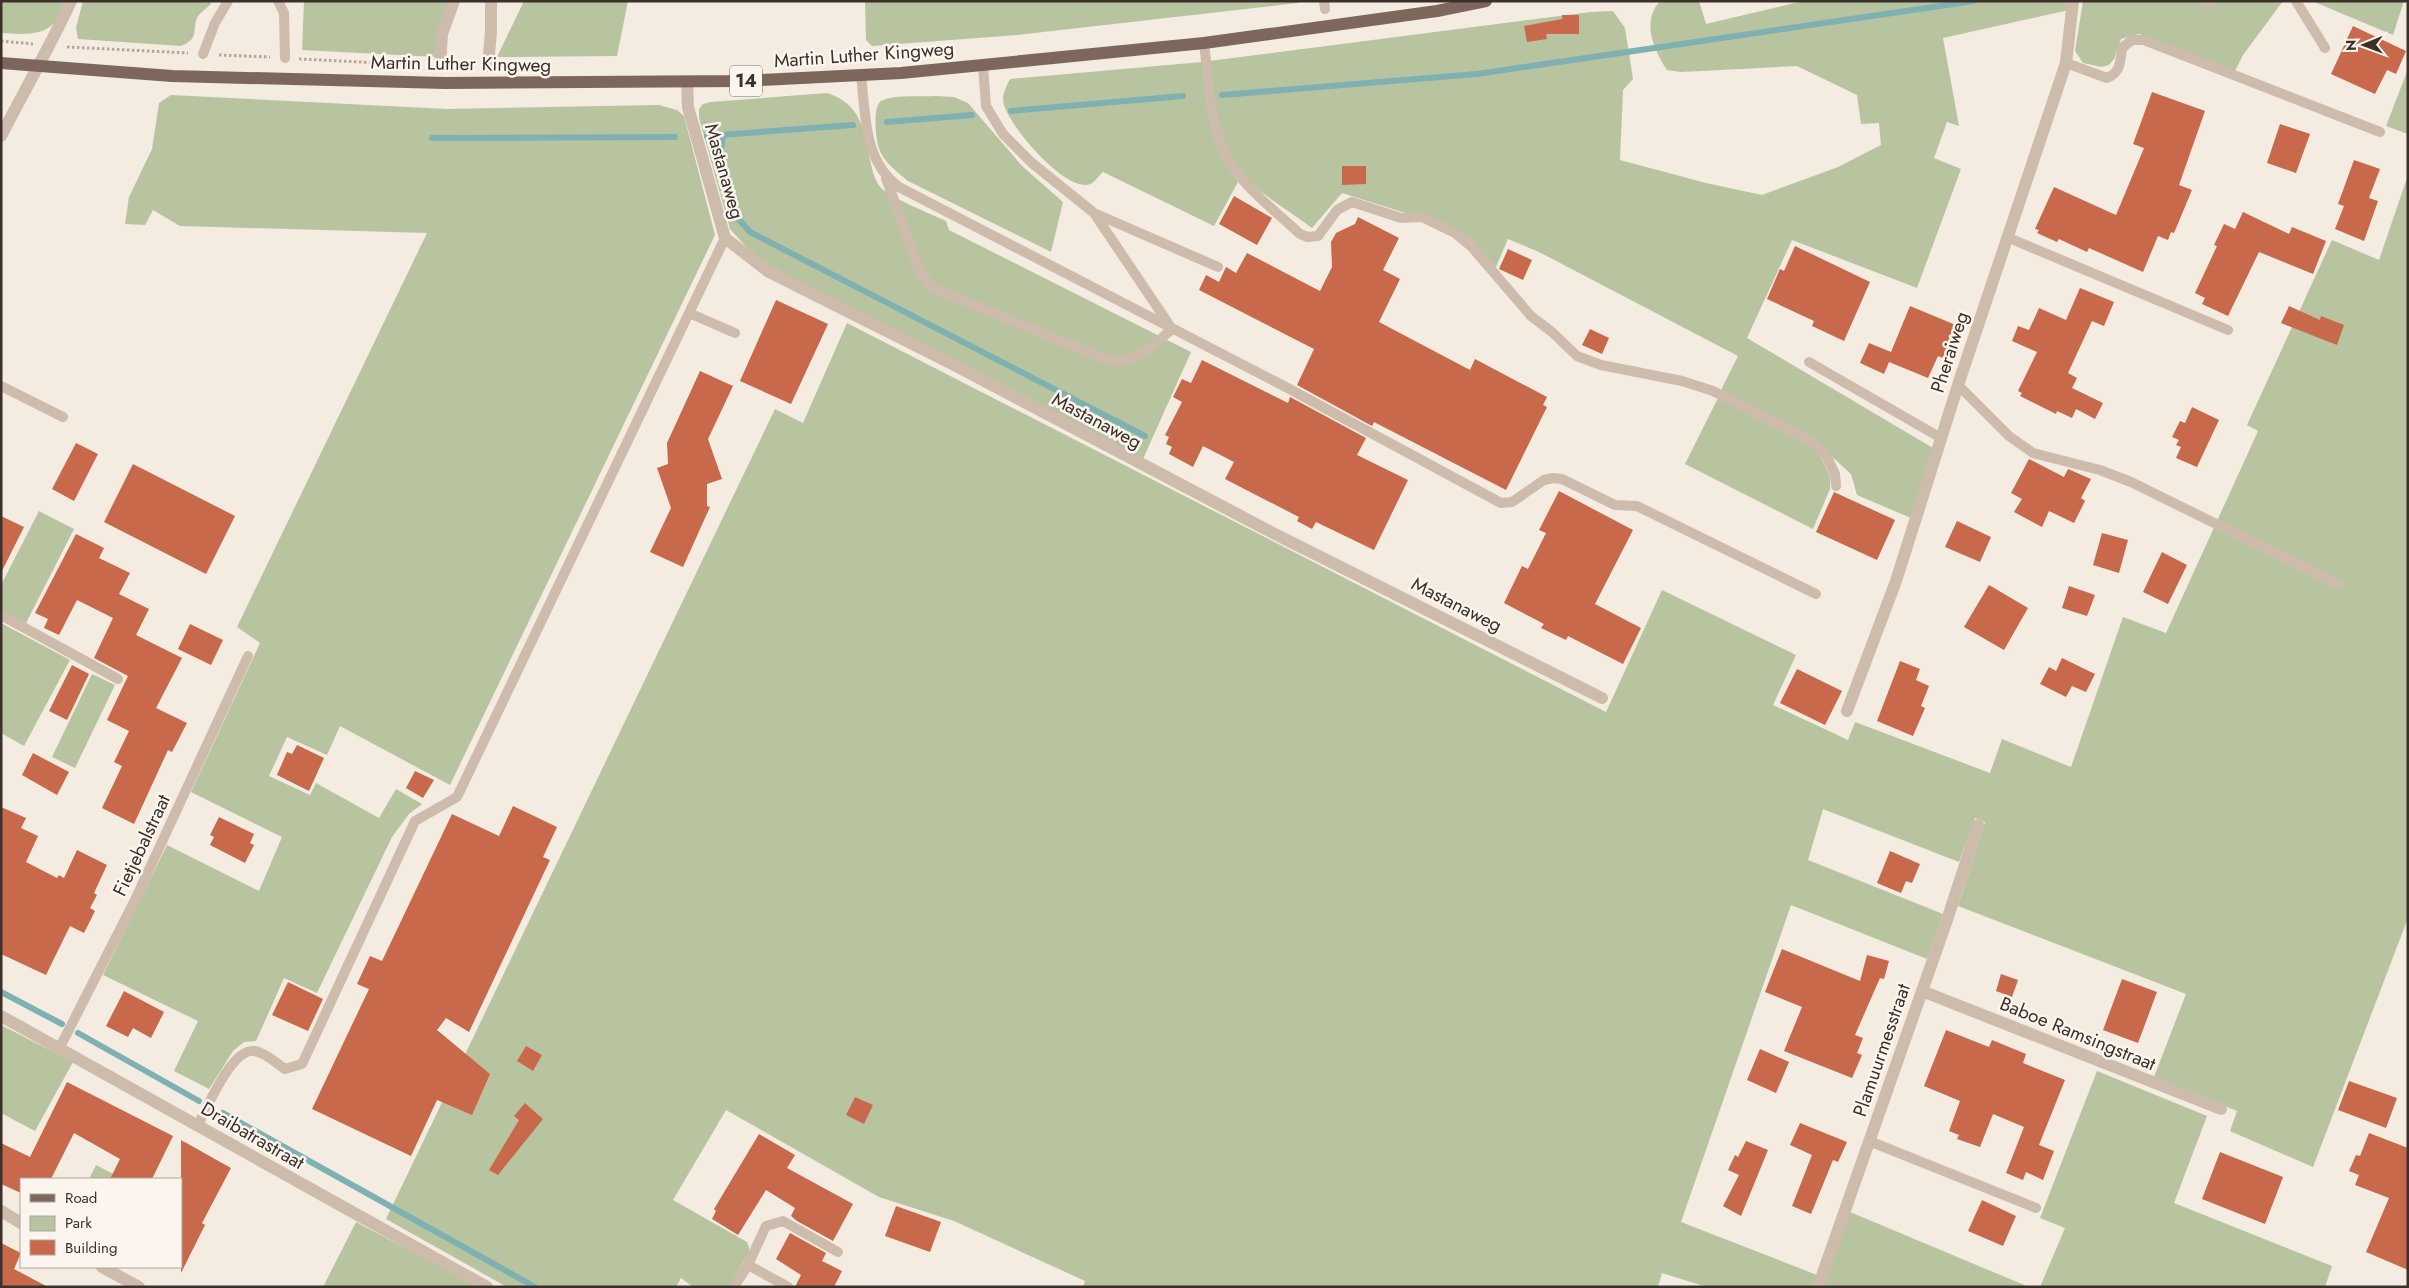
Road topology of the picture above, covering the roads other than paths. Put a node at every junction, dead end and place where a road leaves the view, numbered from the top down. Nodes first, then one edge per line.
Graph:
1 (71, 1) edge
2 (228, 1) edge
3 (278, 1) edge
4 (454, 1) edge
5 (491, 1) edge
6 (1486, 1) edge
7 (2073, 1) edge
8 (2296, 1) edge
9 (1204, 43) junction
10 (2324, 48) dead end
11 (203, 54) road end
12 (285, 58) road end
13 (1, 63) edge
14 (2066, 63) junction
15 (983, 64) junction
16 (440, 65) dead end
17 (488, 66) dead end
18 (36, 67) junction
19 (861, 75) junction
20 (687, 82) junction
21 (2380, 132) dead end
22 (1, 136) edge
23 (886, 178) junction
24 (1094, 213) junction
25 (725, 238) junction
26 (2009, 238) junction
27 (1218, 267) dead end
28 (689, 313) junction
29 (1172, 329) junction
30 (2228, 330) dead end
31 (735, 333) dead end
32 (1809, 362) dead end
33 (1958, 385) junction
34 (1, 386) edge
35 (63, 417) dead end
36 (1941, 438) junction
37 (1836, 486) dead end
38 (2338, 584) dead end
39 (1816, 594) dead end
40 (1, 616) edge
41 (248, 656) dead end
42 (118, 679) dead end
43 (1602, 698) dead end
44 (1848, 711) dead end
45 (1978, 825) dead end
46 (1922, 991) junction
47 (1, 1016) edge
48 (60, 1047) junction
49 (2221, 1109) dead end
50 (198, 1125) junction
51 (1869, 1141) junction
52 (2036, 1208) dead end
53 (1, 1211) edge
54 (20, 1222) edge
55 (838, 1252) dead end
56 (748, 1265) junction
57 (104, 1268) edge
58 (139, 1287) edge
59 (487, 1287) edge
60 (734, 1287) edge
61 (788, 1287) edge
62 (1818, 1287) edge

1 - 18 street
2 - 11 lane
3 - 12 lane
4 - 16 street
5 - 17 street
6 - 9 main road, Martin Luther Kingweg / 14
7 - 14 street, Pheraiweg
8 - 10 lane
9 - 15 main road, Martin Luther Kingweg / 14
9 - 37 lane
13 - 18 main road, Martin Luther Kingweg / 14
14 - 21 lane
14 - 26 street, Pheraiweg
15 - 19 main road, Martin Luther Kingweg / 14
15 - 24 lane
18 - 20 main road, Martin Luther Kingweg / 14
18 - 22 street
19 - 20 main road, Martin Luther Kingweg / 14
19 - 23 lane
20 - 25 street, Mastanaweg
23 - 29 lane
23 - 29 lane
24 - 27 lane
24 - 29 lane
25 - 28 lane
25 - 43 street, Mastanaweg
26 - 30 lane
26 - 33 street, Pheraiweg
28 - 31 lane
28 - 50 lane
29 - 39 lane
32 - 36 lane
33 - 36 street, Pheraiweg
33 - 38 lane
34 - 35 lane
36 - 44 street, Pheraiweg
40 - 42 lane
41 - 48 lane, Fietjebalstraat
45 - 46 street, Plamuurmesstraat
46 - 49 street, Baboe Ramsingstraat
46 - 51 street, Plamuurmesstraat
47 - 48 street, Draibatrastraat
48 - 50 street, Draibatrastraat
50 - 59 street, Draibatrastraat
51 - 52 lane
51 - 62 street, Plamuurmesstraat
53 - 54 street
55 - 56 lane
56 - 60 lane
56 - 61 lane
57 - 58 street

